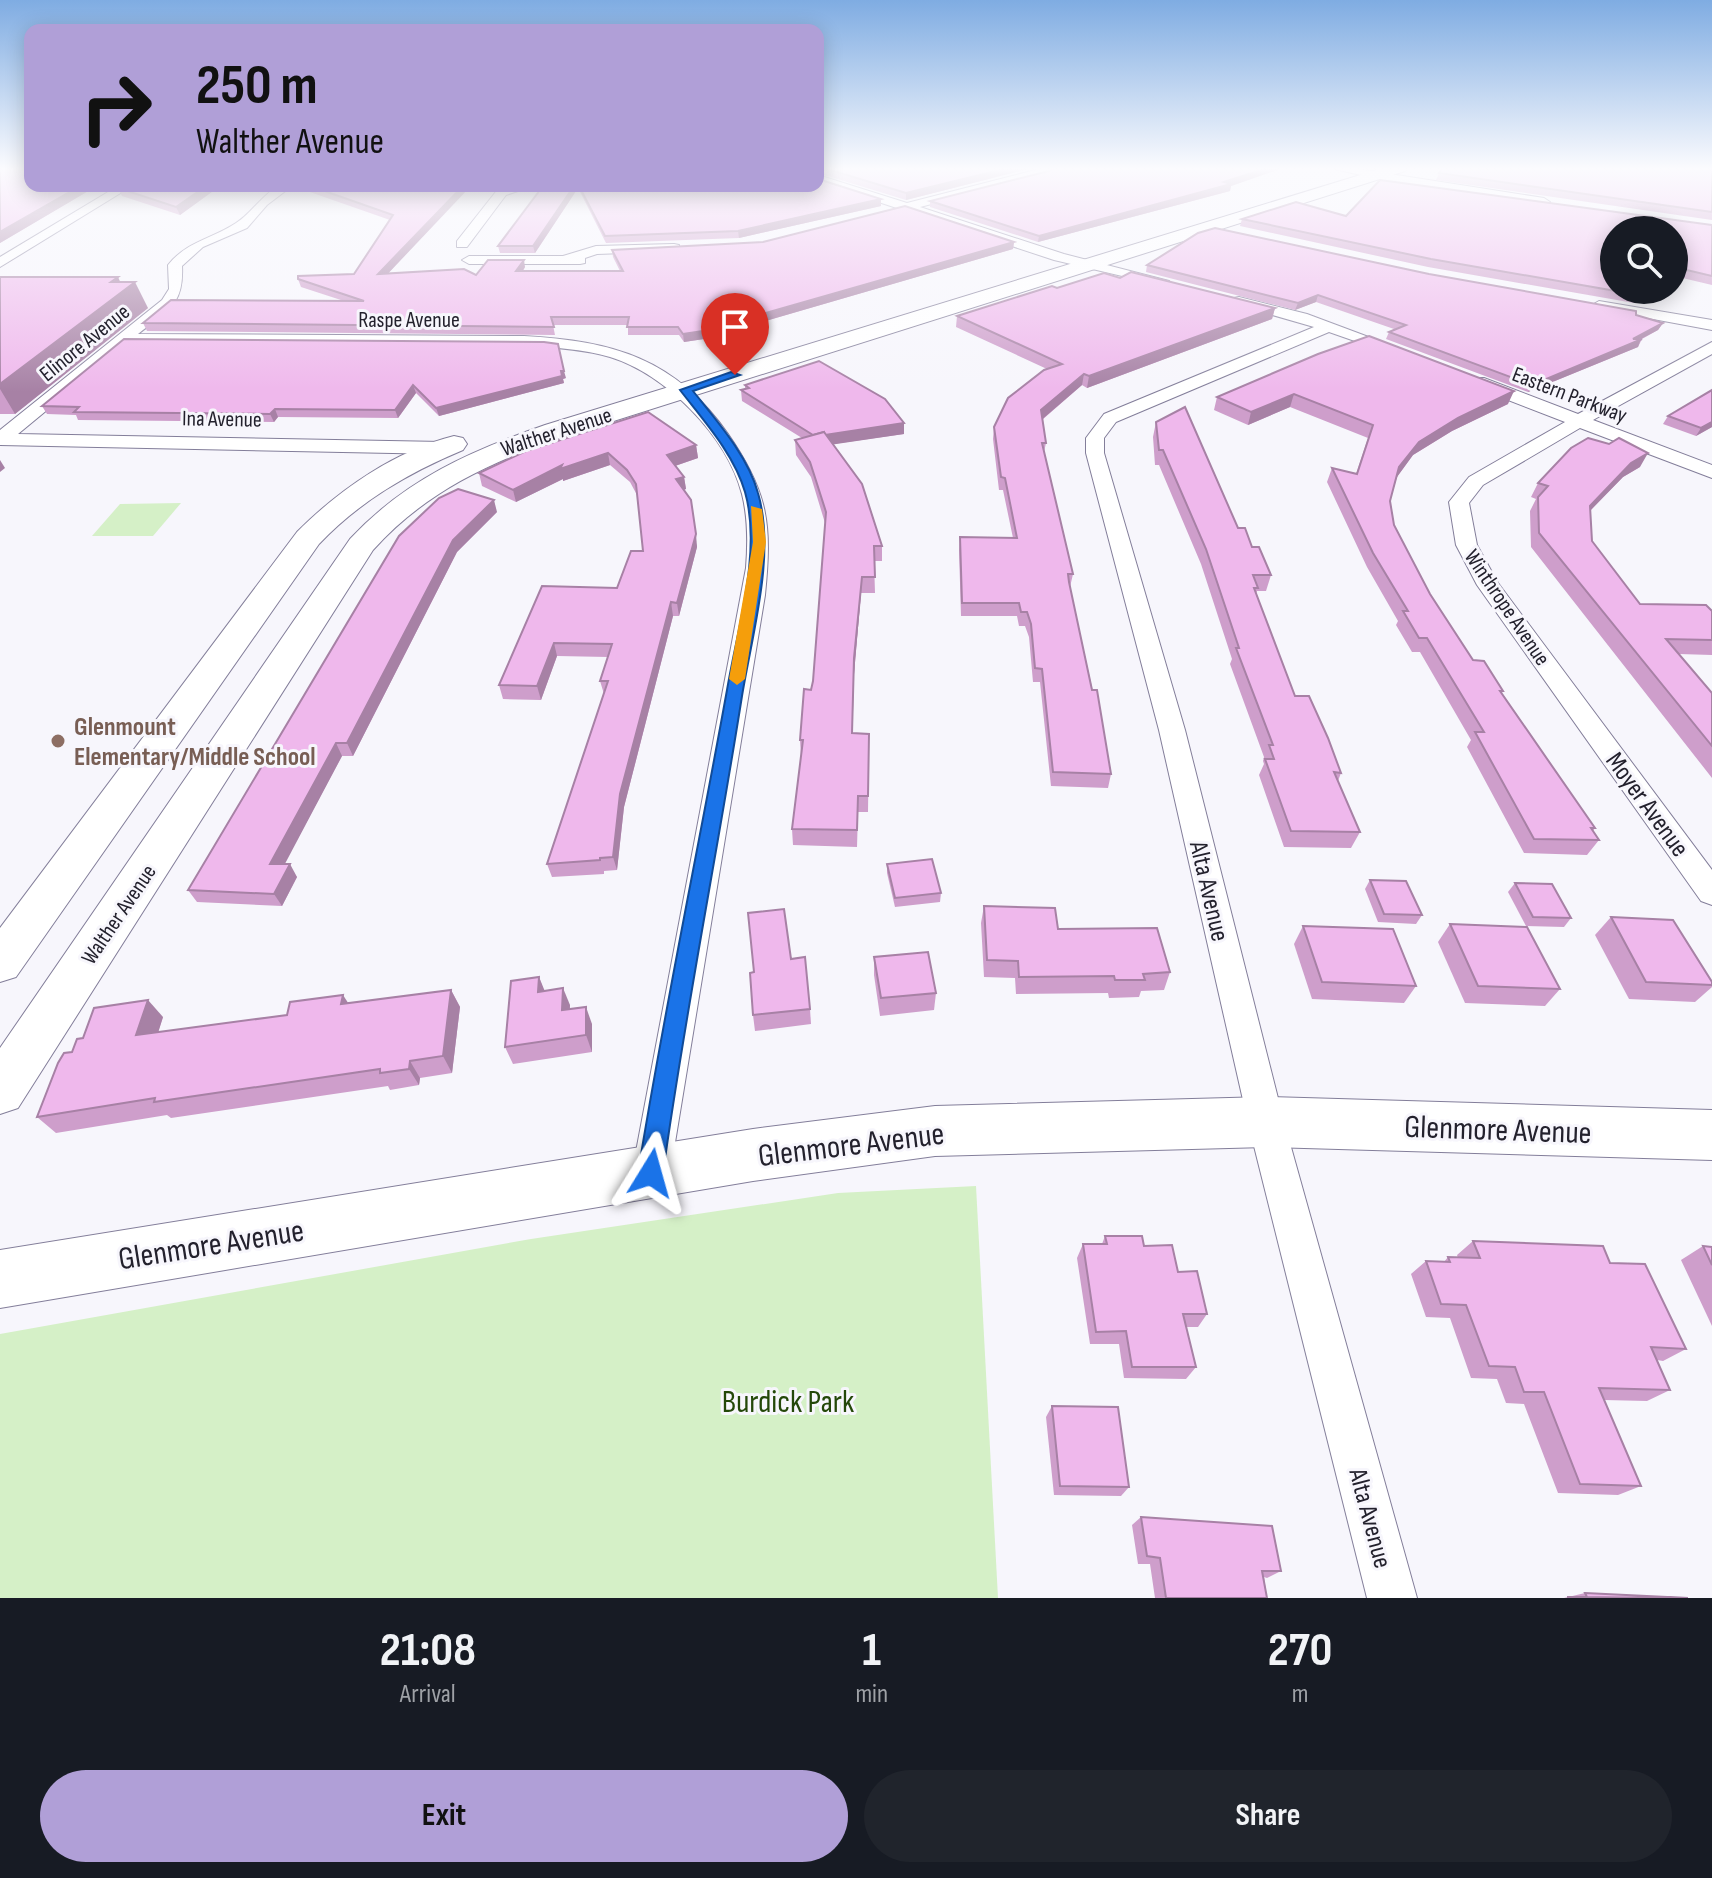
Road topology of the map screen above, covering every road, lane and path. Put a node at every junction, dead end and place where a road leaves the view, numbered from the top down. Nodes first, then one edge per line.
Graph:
1 (33, 243) edge
2 (201, 243) edge
3 (1015, 243) edge
4 (1106, 243) edge
5 (1160, 243) edge
6 (692, 248) edge
7 (1059, 257) junction
8 (469, 260) dead end
9 (564, 260) junction
10 (601, 260) dead end
11 (0, 263) edge
12 (1088, 265) junction
13 (1183, 288) edge
14 (1222, 297) edge
15 (1588, 303) edge
16 (1712, 325) edge
17 (1329, 326) junction
18 (120, 339) junction
19 (1712, 347) edge
20 (1411, 357) edge
21 (1465, 377) edge
22 (674, 383) junction
23 (1577, 420) junction
24 (0, 439) edge
25 (443, 448) junction
26 (1712, 472) edge
27 (1583, 714) joint
28 (1712, 893) edge
29 (0, 963) edge
30 (0, 1091) edge
31 (1266, 1122) junction
32 (1712, 1135) edge
33 (651, 1173) junction
34 (0, 1279) edge
35 (1392, 1598) edge

1 - 11 street
2 - 18 street, Elinore Avenue
3 - 7 street
4 - 7 main road, Walther Avenue
5 - 12 main road, Walther Avenue
6 - 9 street
7 - 12 street
7 - 22 main road, Walther Avenue
8 - 9 street
9 - 10 street
12 - 13 street
12 - 22 main road, Walther Avenue
14 - 17 street
15 - 16 street
17 - 20 street
17 - 31 street, Alta Avenue
18 - 22 street, Raspe Avenue
18 - 24 street, Elinore Avenue
19 - 23 street, Winthrope Avenue
21 - 23 street, Eastern Parkway
22 - 25 main road, Walther Avenue
22 - 30 main road, Walther Avenue
22 - 33 street
23 - 26 street, Eastern Parkway
23 - 27 street, Winthrope Avenue
24 - 25 street, Ina Avenue
25 - 29 main road, Walther Avenue
27 - 28 street, Moyer Avenue
31 - 32 main road, Glenmore Avenue
31 - 33 main road, Glenmore Avenue
31 - 35 street, Alta Avenue
33 - 34 main road, Glenmore Avenue

